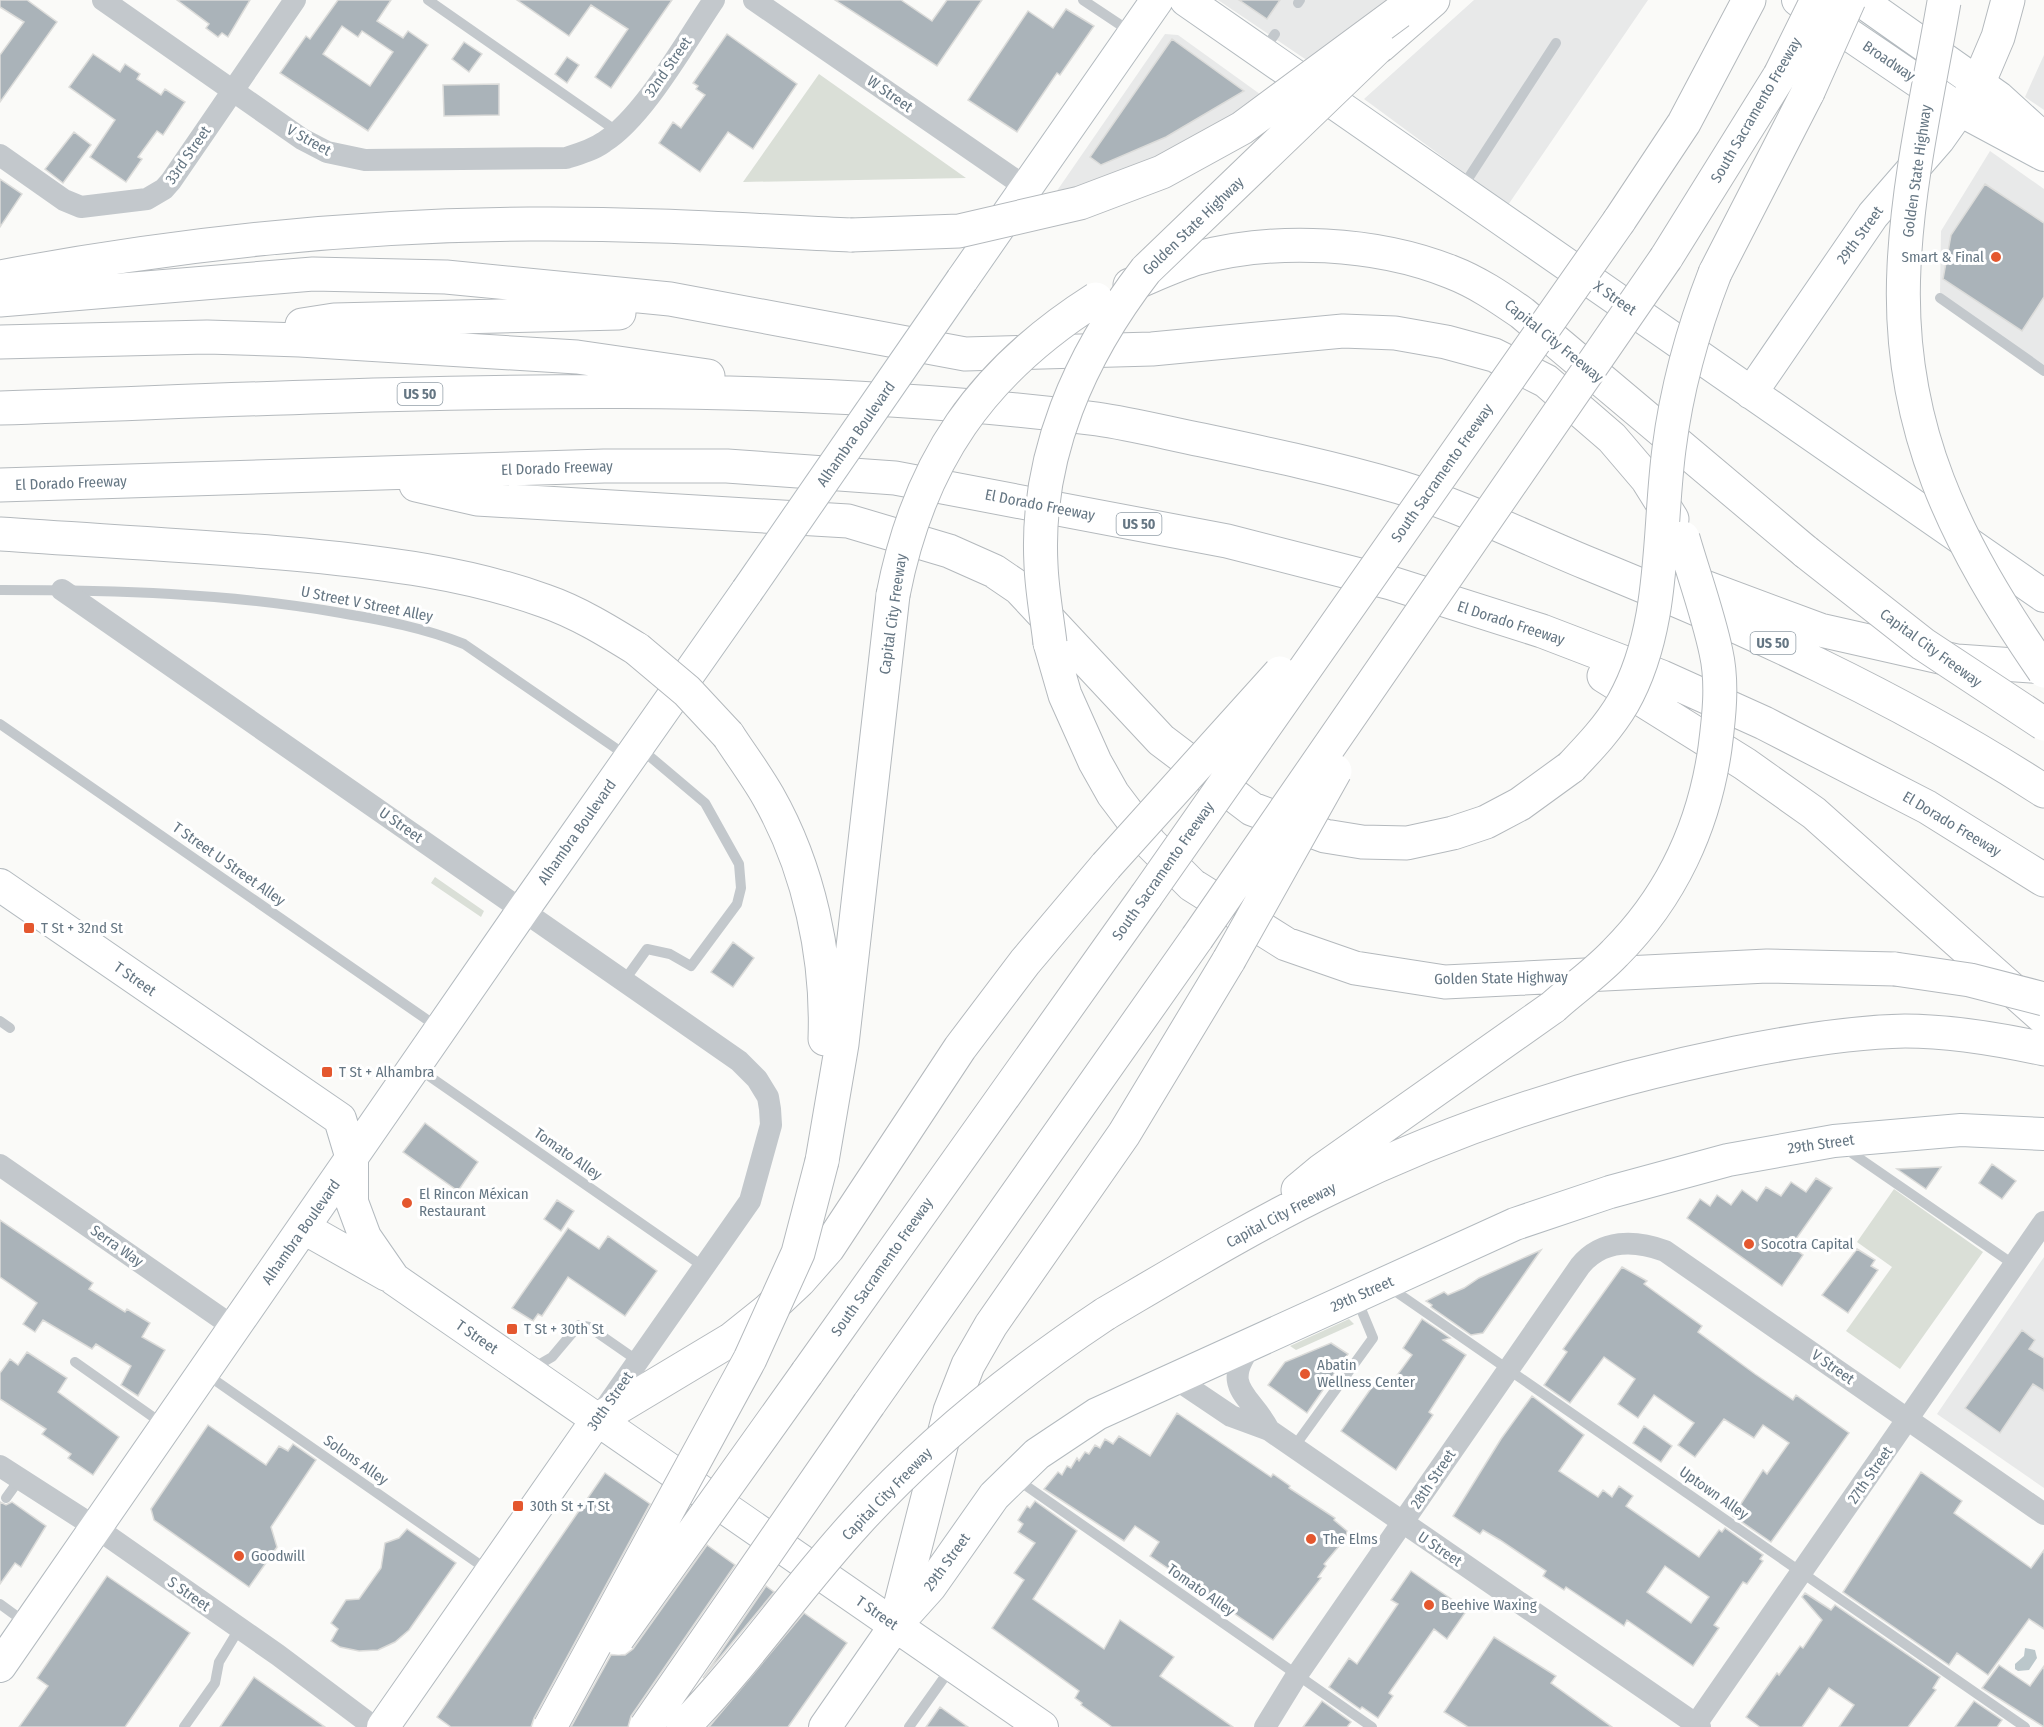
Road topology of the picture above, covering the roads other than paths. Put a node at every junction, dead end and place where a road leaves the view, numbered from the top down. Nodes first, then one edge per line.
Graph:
1 (103, 0) edge
2 (295, 0) edge
3 (428, 0) edge
4 (714, 0) edge
5 (754, 0) edge
6 (1083, 0) edge
7 (1157, 0) edge
8 (1186, 0) edge
9 (1434, 0) edge
10 (1749, 0) edge
11 (1798, 0) edge
12 (1817, 0) edge
13 (1849, 0) edge
14 (1860, 0) edge
15 (2008, 0) edge
16 (1944, 1) edge
17 (1408, 6) edge
18 (1133, 34) junction
19 (1556, 43) dead end
20 (1978, 84) junction
21 (233, 90) junction
22 (1960, 110) junction
23 (619, 132) junction
24 (2044, 139) edge
25 (0, 155) edge
26 (2044, 155) edge
27 (1027, 188) junction
28 (1460, 190) junction
29 (9, 287) edge
30 (1940, 298) dead end
31 (800, 323) junction
32 (207, 337) junction
33 (0, 342) edge
34 (2043, 369) edge
35 (1751, 393) junction
36 (840, 395) junction
37 (0, 408) edge
38 (370, 474) junction
39 (0, 485) edge
40 (1511, 529) junction
41 (0, 534) edge
42 (1376, 567) junction
43 (0, 590) edge
44 (62, 590) junction
45 (2043, 593) edge
46 (1433, 597) junction
47 (1542, 631) junction
48 (2044, 669) edge
49 (0, 724) edge
50 (2044, 724) edge
51 (634, 752) junction
52 (2044, 791) edge
53 (2044, 880) edge
54 (0, 885) edge
55 (523, 910) junction
56 (624, 981) junction
57 (2044, 999) edge
58 (2044, 1018) edge
59 (0, 1021) edge
60 (10, 1028) dead end
61 (442, 1030) junction
62 (2044, 1049) edge
63 (739, 1061) joint
64 (415, 1066) junction
65 (2042, 1135) edge
66 (1834, 1141) junction
67 (352, 1159) junction
68 (822, 1161) junction
69 (0, 1165) edge
70 (2044, 1222) edge
71 (304, 1228) junction
72 (1250, 1229) junction
73 (1614, 1245) joint
74 (2013, 1264) junction
75 (704, 1267) junction
76 (394, 1279) junction
77 (1384, 1284) junction
78 (1356, 1297) junction
79 (235, 1328) junction
80 (1253, 1344) junction
81 (638, 1361) junction
82 (75, 1362) dead end
83 (1508, 1368) junction
84 (527, 1371) junction
85 (203, 1372) junction
86 (1176, 1379) junction
87 (1909, 1419) junction
88 (597, 1420) junction
89 (166, 1426) junction
90 (1269, 1430) junction
91 (1294, 1447) junction
92 (0, 1466) edge
93 (1013, 1477) junction
94 (19, 1480) junction
95 (6, 1498) dead end
96 (2044, 1514) edge
97 (1403, 1523) junction
98 (95, 1527) junction
99 (491, 1572) junction
100 (1802, 1573) junction
101 (0, 1604) edge
102 (29, 1625) junction
103 (895, 1626) junction
104 (239, 1629) junction
105 (953, 1665) junction
106 (0, 1666) edge
107 (1298, 1675) junction
108 (1697, 1726) edge
109 (184, 1727) edge
110 (374, 1727) edge
111 (383, 1727) edge
112 (552, 1727) edge
113 (646, 1727) edge
114 (683, 1727) edge
115 (825, 1727) edge
116 (909, 1727) edge
117 (1042, 1727) edge
118 (1265, 1727) edge
119 (1372, 1727) edge
120 (2025, 1727) edge

1 - 21 street, V Street
2 - 21 street, 33rd Street
3 - 23 lane
4 - 23 street, 32nd Street
5 - 27 street, W Street
6 - 18 lane
7 - 18 main road, Alhambra Boulevard
8 - 28 main road, X Street
9 - 57 highway, Golden State Highway, bridge
10 - 42 highway, South Sacramento Freeway, bridge
11 - 22 main road, Broadway
12 - 46 highway, South Sacramento Freeway, bridge
13 - 38 highway, bridge
14 - 20 main road
15 - 20 highway
16 - 48 highway, Golden State Highway, bridge
17 - 29 highway, bridge
18 - 27 main road, Alhambra Boulevard
19 - 28 lane
20 - 22 main road, 29th Street
20 - 24 main road
21 - 23 street, V Street
21 - 25 street, 33rd Street
22 - 26 main road, Broadway
22 - 35 main road, 29th Street
27 - 51 main road, Alhambra Boulevard, bridge
28 - 35 main road, X Street
29 - 31 highway
30 - 34 lane
31 - 32 highway
31 - 72 highway, bridge
32 - 33 highway
32 - 36 highway
35 - 45 main road, X Street
36 - 37 highway, US 50
36 - 40 highway, US 50
38 - 39 highway, El Dorado Freeway / US 50
38 - 47 highway, El Dorado Freeway / US 50
40 - 48 highway
40 - 52 highway, US 50
41 - 68 highway, bridge
42 - 88 highway, bridge
42 - 112 highway, South Sacramento Freeway, bridge
43 - 44 lane
44 - 51 lane, U Street V Street Alley
44 - 55 street, U Street
46 - 103 highway, bridge
46 - 113 highway, South Sacramento Freeway, bridge
47 - 53 highway, El Dorado Freeway / US 50
47 - 58 highway
49 - 61 lane, T Street U Street Alley
50 - 68 highway, Capital City Freeway, bridge
51 - 55 main road, Alhambra Boulevard
51 - 56 lane, U Street V Street Alley
54 - 67 main road, T Street
55 - 56 street, U Street
55 - 61 main road, Alhambra Boulevard
56 - 63 street, U Street
59 - 60 lane
61 - 64 main road, Alhambra Boulevard
62 - 72 highway, Capital City Freeway
63 - 75 street, 30th Street
64 - 67 main road, Alhambra Boulevard
64 - 75 lane, Tomato Alley
65 - 66 main road, 29th Street
66 - 74 lane
66 - 77 main road, 29th Street
67 - 71 main road, Alhambra Boulevard
67 - 76 main road, T Street
68 - 112 highway, bridge
69 - 79 street, Serra Way
70 - 74 street, 27th Street
71 - 76 main road
71 - 79 main road, Alhambra Boulevard
72 - 114 highway, Capital City Freeway, bridge
73 - 83 street, 28th Street
73 - 87 street, V Street
74 - 87 street, 27th Street
75 - 81 street, 30th Street
76 - 84 main road, T Street
77 - 78 main road, 29th Street
77 - 83 lane, Uptown Alley
78 - 80 main road, 29th Street
78 - 91 lane
79 - 85 main road, Alhambra Boulevard
80 - 86 main road, 29th Street
80 - 90 street
81 - 84 lane
81 - 88 street, 30th Street
82 - 89 lane
83 - 97 street, 28th Street
83 - 100 lane, Uptown Alley
84 - 88 main road, T Street
85 - 89 main road, Alhambra Boulevard
85 - 99 lane, Solons Alley
86 - 90 street, U Street
86 - 93 main road, 29th Street
87 - 96 street, V Street
87 - 100 street, 27th Street
88 - 99 main road, 30th Street
88 - 103 main road, T Street
89 - 98 main road, Alhambra Boulevard
90 - 91 street, U Street
91 - 97 street, U Street
92 - 94 street, S Street
93 - 103 main road, 29th Street
93 - 107 lane, Tomato Alley
94 - 95 lane
94 - 98 street, S Street
97 - 107 street, 28th Street
97 - 108 street, U Street
98 - 102 main road, Alhambra Boulevard
98 - 104 street, S Street
99 - 111 main road, 30th Street
100 - 108 street, 27th Street
100 - 120 lane, Uptown Alley
101 - 102 lane
102 - 106 main road, Alhambra Boulevard
103 - 105 main road, T Street
103 - 115 main road, 29th Street
104 - 109 lane
104 - 110 street, S Street
105 - 116 lane
105 - 117 main road, T Street
107 - 118 street, 28th Street
107 - 119 lane, Tomato Alley

